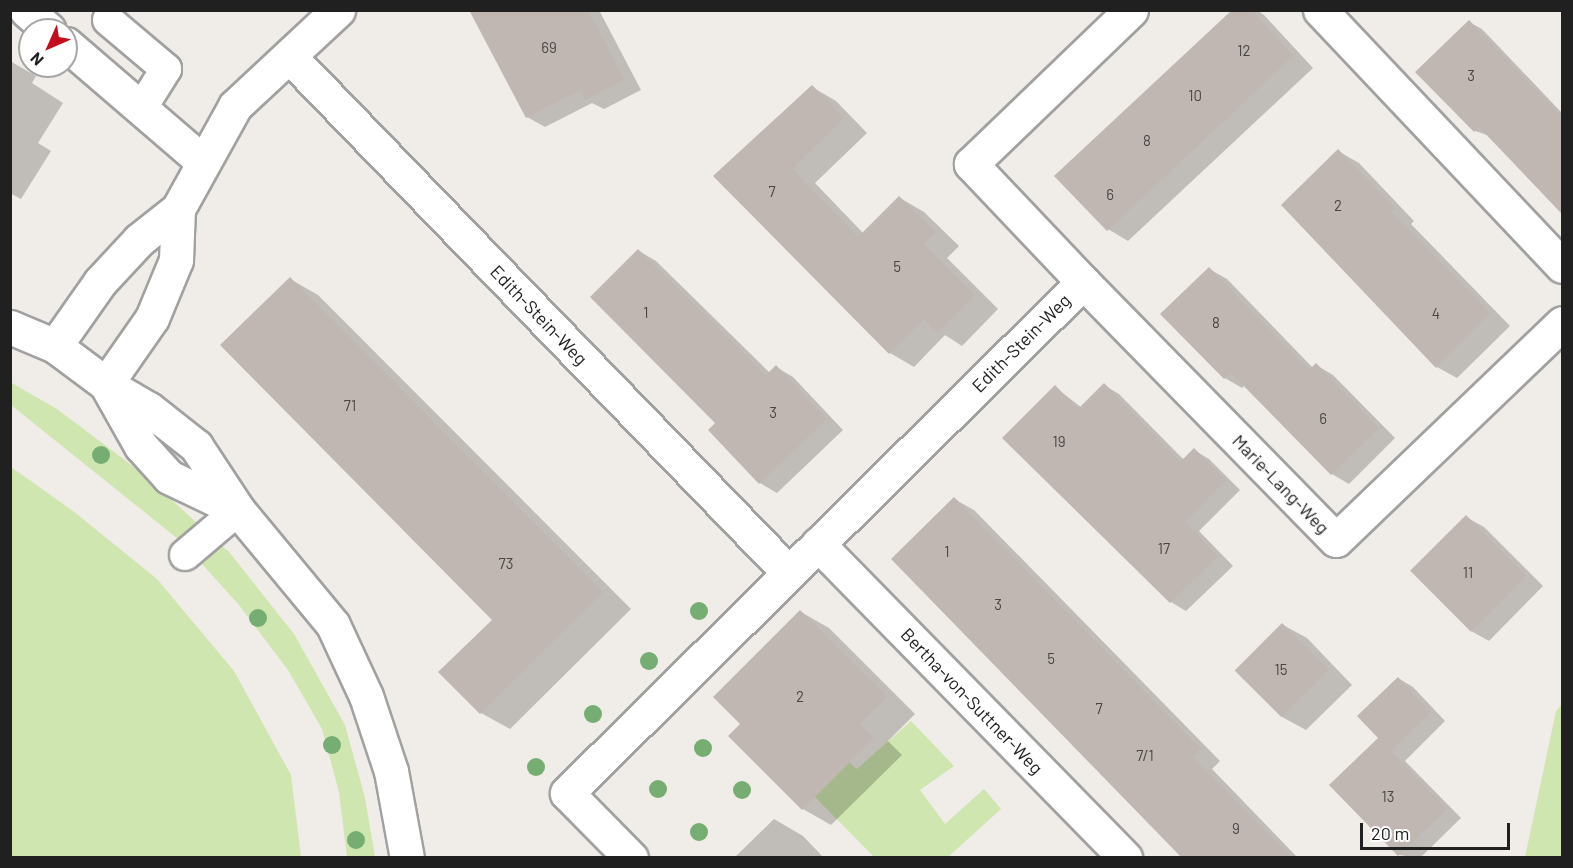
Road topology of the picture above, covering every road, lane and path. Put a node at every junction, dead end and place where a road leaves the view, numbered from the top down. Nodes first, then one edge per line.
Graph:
1 (338, 10) edge
2 (1131, 10) edge
3 (1320, 10) edge
4 (108, 20) dead end
5 (78, 54) edge
6 (289, 56) junction
7 (141, 109) junction
8 (203, 162) junction
9 (178, 209) junction
10 (1563, 266) edge
11 (1083, 282) junction
12 (1563, 323) edge
13 (10, 327) edge
14 (55, 346) junction
15 (106, 384) junction
16 (238, 510) junction
17 (818, 544) junction
18 (185, 555) dead end
19 (789, 573) junction
20 (407, 858) edge
21 (631, 858) edge
22 (1125, 858) edge

1 - 6 street
2 - 11 street, Edith-Stein-Weg
3 - 10 street
4 - 7 lane
5 - 7 street
6 - 8 street
6 - 19 street, Edith-Stein-Weg
7 - 8 street
8 - 9 street
9 - 14 street
9 - 15 street
11 - 12 street, Marie-Lang-Weg
11 - 17 street, Edith-Stein-Weg
13 - 14 street
14 - 15 street
15 - 16 street
16 - 18 lane
16 - 20 street
17 - 19 street, Edith-Stein-Weg
17 - 22 street, Bertha-von-Suttner-Weg
19 - 21 street, Edith-Stein-Weg

